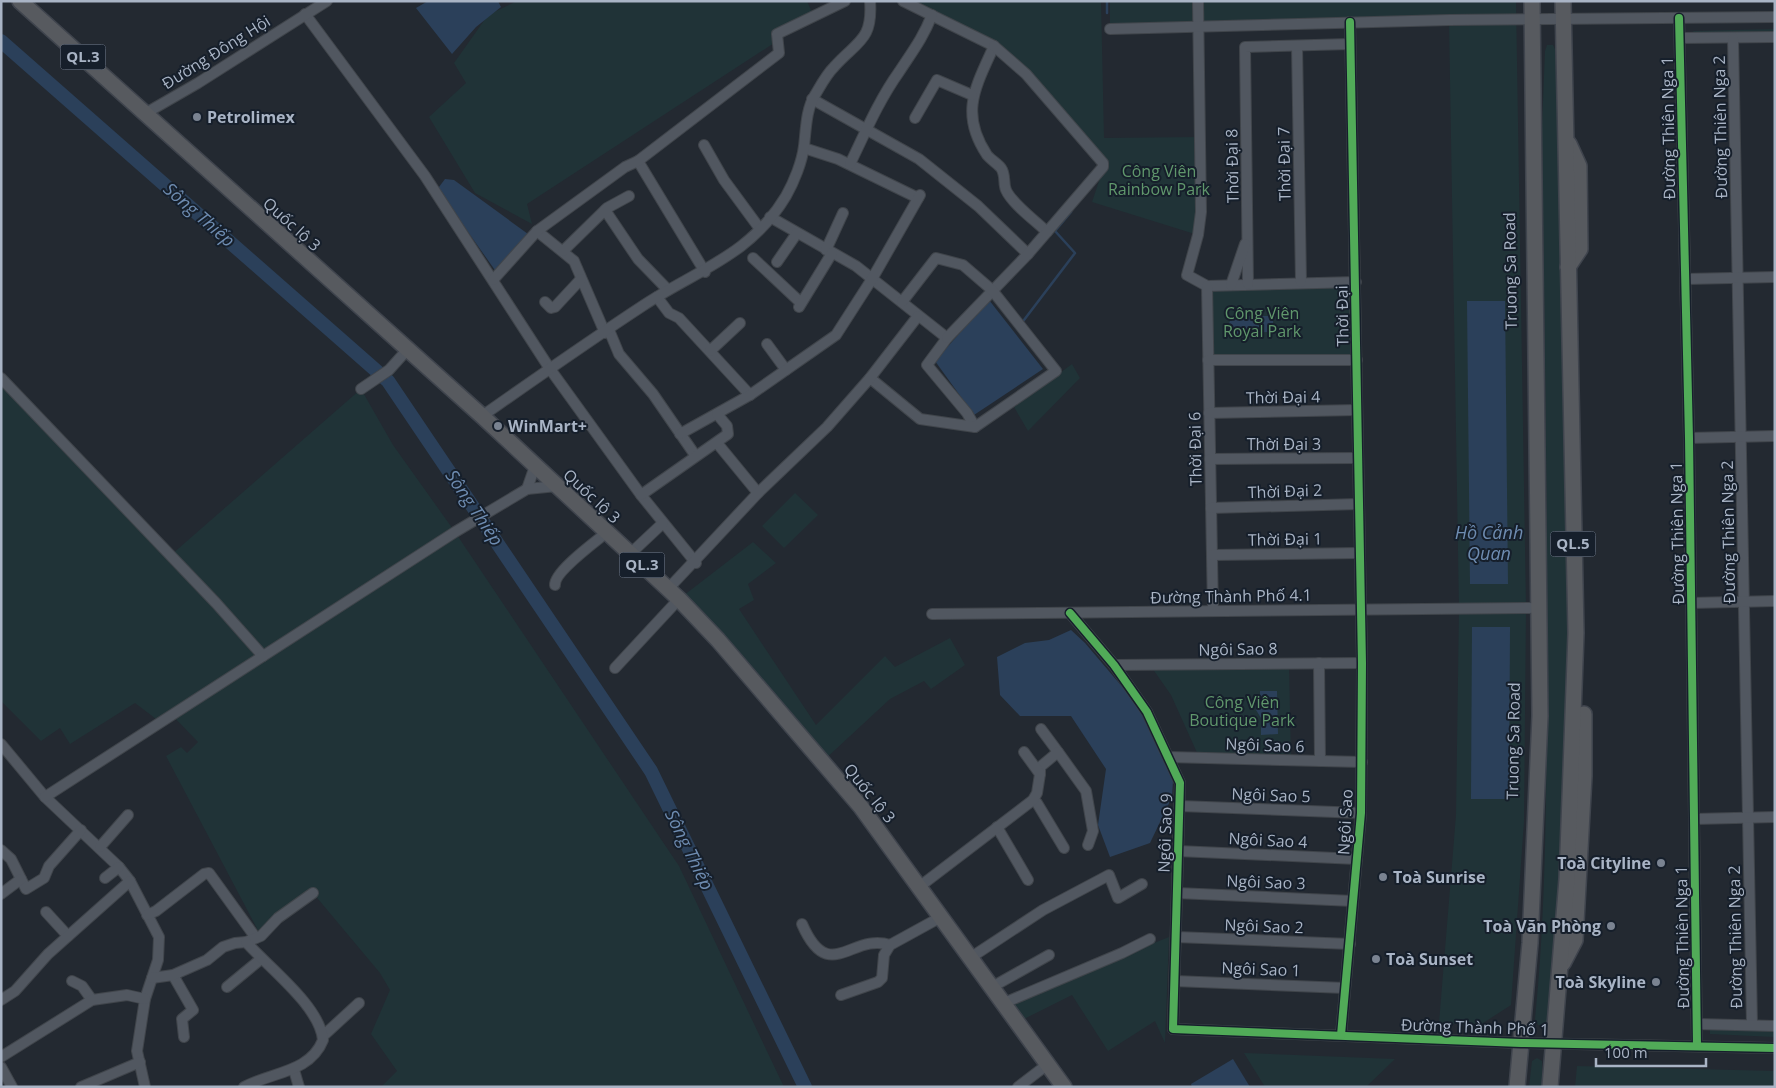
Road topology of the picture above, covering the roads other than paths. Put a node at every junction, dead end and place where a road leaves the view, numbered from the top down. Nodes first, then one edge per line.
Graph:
1 (20, 1) edge
2 (327, 1) edge
3 (845, 1) edge
4 (870, 1) edge
5 (903, 1) edge
6 (1198, 1) edge
7 (1532, 1) edge
8 (1563, 1) edge
9 (304, 14) junction
10 (932, 16) junction
11 (1775, 17) edge
12 (1679, 18) junction
13 (1532, 20) junction
14 (1564, 20) junction
15 (1350, 22) junction
16 (1198, 25) junction
17 (1110, 28) dead end
18 (1775, 37) edge
19 (1680, 38) junction
20 (1733, 38) junction
21 (1350, 44) junction
22 (994, 46) junction
23 (1297, 46) junction
24 (972, 95) junction
25 (812, 99) junction
26 (146, 113) junction
27 (915, 118) dead end
28 (866, 130) junction
29 (704, 145) dead end
30 (804, 148) junction
31 (638, 161) junction
32 (850, 164) junction
33 (629, 196) dead end
34 (605, 210) junction
35 (843, 213) dead end
36 (770, 217) junction
37 (760, 229) junction
38 (537, 231) junction
39 (1046, 232) junction
40 (797, 233) junction
41 (1248, 236) junction
42 (563, 251) junction
43 (829, 251) junction
44 (1028, 254) junction
45 (753, 258) dead end
46 (777, 262) dead end
47 (705, 272) junction
48 (1775, 277) edge
49 (1738, 278) junction
50 (581, 279) junction
51 (872, 279) junction
52 (1686, 279) junction
53 (493, 280) junction
54 (1301, 282) junction
55 (1356, 282) junction
56 (1231, 284) junction
57 (1248, 284) junction
58 (1207, 286) junction
59 (668, 290) junction
60 (992, 290) junction
61 (657, 297) junction
62 (544, 302) dead end
63 (902, 302) junction
64 (918, 316) junction
65 (740, 322) dead end
66 (607, 331) junction
67 (947, 338) junction
68 (767, 344) dead end
69 (407, 350) junction
70 (710, 351) junction
71 (1208, 360) junction
72 (1357, 360) junction
73 (550, 369) junction
74 (786, 370) junction
75 (1, 378) edge
76 (870, 378) junction
77 (363, 388) dead end
78 (750, 395) junction
79 (1357, 410) junction
80 (1209, 413) junction
81 (717, 414) junction
82 (482, 416) junction
83 (975, 427) junction
84 (680, 434) junction
85 (1775, 436) edge
86 (1741, 437) junction
87 (1689, 438) junction
88 (717, 443) junction
89 (695, 455) junction
90 (1358, 458) junction
91 (1210, 459) junction
92 (535, 466) junction
93 (557, 486) junction
94 (527, 489) junction
95 (758, 493) junction
96 (641, 495) junction
97 (1359, 504) junction
98 (1211, 508) junction
99 (1538, 513) junction
100 (662, 523) junction
101 (606, 533) junction
102 (1359, 553) junction
103 (630, 554) junction
104 (1212, 555) junction
105 (696, 562) junction
106 (555, 585) dead end
107 (674, 594) junction
108 (1775, 601) edge
109 (1744, 602) junction
110 (1692, 603) junction
111 (1530, 608) junction
112 (1360, 610) junction
113 (1213, 611) junction
114 (1070, 613) junction
115 (932, 614) dead end
116 (263, 656) junction
117 (1319, 663) junction
118 (1362, 663) junction
119 (1114, 665) junction
120 (615, 668) dead end
121 (1041, 728) dead end
122 (2, 747) edge
123 (1024, 752) dead end
124 (1058, 752) junction
125 (1168, 758) junction
126 (1320, 761) junction
127 (1362, 762) junction
128 (1040, 774) junction
129 (45, 797) junction
130 (1033, 800) junction
131 (1180, 806) junction
132 (1361, 813) junction
133 (128, 815) dead end
134 (1775, 817) edge
135 (1695, 818) junction
136 (1748, 818) junction
137 (997, 827) junction
138 (81, 830) junction
139 (1088, 845) dead end
140 (100, 847) junction
141 (1064, 848) dead end
142 (1, 850) edge
143 (1178, 851) junction
144 (1357, 859) junction
145 (120, 867) junction
146 (105, 878) dead end
147 (21, 879) junction
148 (1028, 880) dead end
149 (130, 881) junction
150 (1142, 884) dead end
151 (919, 886) junction
152 (313, 893) dead end
153 (1, 894) edge
154 (1177, 894) junction
155 (1353, 901) junction
156 (46, 912) dead end
157 (147, 915) junction
158 (941, 917) junction
159 (802, 924) dead end
160 (68, 936) junction
161 (1176, 937) junction
162 (256, 938) junction
163 (1150, 939) dead end
164 (246, 942) junction
165 (1350, 944) junction
166 (890, 945) junction
167 (1049, 955) dead end
168 (970, 958) junction
169 (261, 959) junction
170 (1527, 970) junction
171 (173, 975) junction
172 (152, 978) junction
173 (1175, 980) junction
174 (72, 981) dead end
175 (227, 987) dead end
176 (992, 987) junction
177 (1346, 988) junction
178 (841, 995) dead end
179 (145, 999) junction
180 (1, 1000) edge
181 (92, 1000) junction
182 (359, 1003) dead end
183 (1004, 1003) junction
184 (1697, 1024) junction
185 (1752, 1025) junction
186 (1775, 1026) edge
187 (1174, 1029) joint
188 (1341, 1035) junction
189 (323, 1036) junction
190 (184, 1037) dead end
191 (1521, 1043) junction
192 (1554, 1044) junction
193 (1697, 1046) junction
194 (1775, 1048) edge
195 (1, 1057) edge
196 (140, 1062) junction
197 (1048, 1064) junction
198 (1, 1067) edge
199 (294, 1070) junction
200 (251, 1085) edge
201 (12, 1087) edge
202 (81, 1087) edge
203 (145, 1087) edge
204 (299, 1087) edge
205 (1018, 1087) edge
206 (1064, 1087) edge
207 (1516, 1087) edge
208 (1550, 1087) edge

1 - 26 highway, Quốc lộ 3 / QL.3
2 - 9 street, Đường Đông Hội
3 - 31 street
4 - 25 street
5 - 10 street
6 - 16 street
7 - 13 highway, Truong Sa Road / QL.5
8 - 14 highway, QL.5
9 - 26 street, Đường Đông Hội
9 - 53 street
10 - 22 street
10 - 28 street
11 - 12 street
12 - 14 street
12 - 19 street, Đường Thiên Nga 1
13 - 14 street
13 - 15 street
13 - 99 highway, Truong Sa Road / QL.5
14 - 192 highway, QL.5
15 - 16 street
15 - 21 street, Thời Đại
16 - 17 street
16 - 58 street
18 - 20 street
19 - 20 street
19 - 52 street, Đường Thiên Nga 1
20 - 49 street, Đường Thiên Nga 2
21 - 23 street
21 - 55 street, Thời Đại
22 - 24 street
22 - 39 street
23 - 41 street, Thời Đại 8
23 - 54 street, Thời Đại 7
24 - 27 street
24 - 39 street
25 - 28 street
25 - 30 street
26 - 69 highway, Quốc lộ 3 / QL.3
28 - 32 street
28 - 44 street
29 - 37 street
30 - 32 street
30 - 36 street
31 - 38 street
31 - 47 street
32 - 51 street
33 - 34 street
34 - 42 street
34 - 59 street
35 - 43 street
36 - 37 street
36 - 40 street
37 - 47 street
38 - 42 street
38 - 53 street
39 - 44 street
40 - 43 street
40 - 46 street
41 - 56 street
41 - 57 street, Thời Đại 8
42 - 50 street
43 - 45 street
43 - 51 street
44 - 60 street
47 - 59 street
48 - 49 street
49 - 52 street
49 - 86 street, Đường Thiên Nga 2
50 - 62 street
50 - 66 street
51 - 63 street
51 - 74 street
52 - 87 street, Đường Thiên Nga 1
53 - 73 street
54 - 55 street
54 - 57 street
55 - 72 street, Thời Đại
56 - 57 street
56 - 58 street
58 - 71 street, Thời Đại 6
59 - 61 street
60 - 63 street
60 - 67 street
60 - 83 street
61 - 66 street
61 - 70 street
63 - 64 street
64 - 67 street
64 - 76 street
65 - 70 street
66 - 73 street
66 - 84 street
67 - 83 street
68 - 74 street
69 - 77 street
69 - 82 highway, Quốc lộ 3 / QL.3
70 - 78 street
71 - 72 street
71 - 80 street, Thời Đại 6
72 - 79 street, Thời Đại
73 - 82 street
73 - 96 street
74 - 78 street
75 - 116 street
76 - 83 street
76 - 95 street
78 - 81 street
79 - 80 street, Thời Đại 4
79 - 90 street, Thời Đại
80 - 91 street, Thời Đại 6
81 - 84 street
81 - 88 street
82 - 92 highway, Quốc lộ 3 / QL.3
84 - 89 street
85 - 86 street
86 - 87 street
86 - 109 street, Đường Thiên Nga 2
87 - 110 street, Đường Thiên Nga 1
88 - 89 street
88 - 95 street
89 - 96 street
90 - 91 street, Thời Đại 3
90 - 97 street, Thời Đại
91 - 98 street, Thời Đại 6
92 - 93 highway, Quốc lộ 3 / QL.3
92 - 94 street
93 - 94 street
93 - 101 highway, Quốc lộ 3 / QL.3
94 - 116 street
95 - 105 street
96 - 100 street
97 - 98 street, Thời Đại 2
97 - 102 street, Thời Đại
98 - 104 street, Thời Đại 6
99 - 111 highway, Truong Sa Road / QL.5
99 - 170 highway, Truong Sa Road / QL.5
100 - 103 street
100 - 105 street
101 - 103 highway, Quốc lộ 3 / QL.3
101 - 106 street
102 - 104 street, Thời Đại 1
102 - 112 street, Thời Đại
103 - 107 highway, Quốc lộ 3 / QL.3
104 - 113 street, Thời Đại 6
105 - 107 street
107 - 120 street
107 - 151 highway, Quốc lộ 3 / QL.3
108 - 109 street
109 - 110 street
109 - 136 street, Đường Thiên Nga 2
110 - 135 street, Đường Thiên Nga 1
111 - 112 street, Đường Thành Phố 4.1
111 - 170 highway, Truong Sa Road / QL.5
112 - 113 street, Đường Thành Phố 4.1
112 - 118 street, Ngôi Sao
113 - 114 street, Đường Thành Phố 4.1
114 - 115 street, Đường Thành Phố 4.1
114 - 119 street, Ngôi Sao 9
116 - 129 street
117 - 118 street, Ngôi Sao 8
117 - 119 street, Ngôi Sao 8
117 - 126 street
118 - 127 street, Ngôi Sao
119 - 125 street, Ngôi Sao 9
121 - 124 street
122 - 129 street
123 - 128 street
124 - 128 street
124 - 139 street
125 - 126 street, Ngôi Sao 6
125 - 131 street, Ngôi Sao 9
126 - 127 street, Ngôi Sao 6
127 - 132 street, Ngôi Sao
128 - 130 street
129 - 138 street
130 - 137 street
130 - 141 street
131 - 132 street, Ngôi Sao 5
131 - 143 street, Ngôi Sao 9
132 - 144 street, Ngôi Sao
133 - 140 street
134 - 136 street
135 - 136 street
135 - 184 street, Đường Thiên Nga 1
136 - 185 street, Đường Thiên Nga 2
137 - 148 street
137 - 151 street
138 - 140 street
138 - 147 street
140 - 145 street
142 - 147 street
143 - 144 street, Ngôi Sao 4
143 - 154 street, Ngôi Sao 9
144 - 155 street, Ngôi Sao
145 - 146 street
145 - 149 street
147 - 153 street
149 - 157 street
149 - 160 street
150 - 168 street
151 - 158 highway, Quốc lộ 3 / QL.3
152 - 162 street
154 - 155 street, Ngôi Sao 3
154 - 161 street, Ngôi Sao 9
155 - 165 street, Ngôi Sao
156 - 160 street
157 - 162 street
157 - 172 street
158 - 166 street
158 - 168 highway, Quốc lộ 3 / QL.3
159 - 166 street
160 - 180 street
161 - 165 street, Ngôi Sao 2
161 - 173 street, Ngôi Sao 9
162 - 164 street
163 - 183 street
164 - 169 street
164 - 171 street
165 - 177 street, Ngôi Sao
166 - 178 street
167 - 176 street
168 - 176 highway, Quốc lộ 3 / QL.3
169 - 175 street
169 - 189 street
170 - 191 highway, Truong Sa Road / QL.5
171 - 172 street
171 - 190 street
172 - 179 street
173 - 177 street, Ngôi Sao 1
173 - 187 street, Ngôi Sao 9
174 - 181 street
176 - 183 highway, Quốc lộ 3 / QL.3
177 - 188 street, Ngôi Sao
179 - 181 street
179 - 196 street
181 - 195 street
182 - 189 street
183 - 197 highway, Quốc lộ 3 / QL.3
184 - 185 street
184 - 193 street, Đường Thiên Nga 1
185 - 186 street
187 - 188 street, Đường Thành Phố 1
188 - 191 street, Đường Thành Phố 1
189 - 199 street
191 - 192 street, Đường Thành Phố 1
191 - 207 highway, Truong Sa Road / QL.5
192 - 193 street, Đường Thành Phố 1
192 - 208 highway, QL.5
193 - 194 street, Đường Thành Phố 1
196 - 202 street
196 - 203 street
197 - 205 street
197 - 206 highway, Quốc lộ 3 / QL.3
198 - 201 street
199 - 200 street
199 - 204 street

